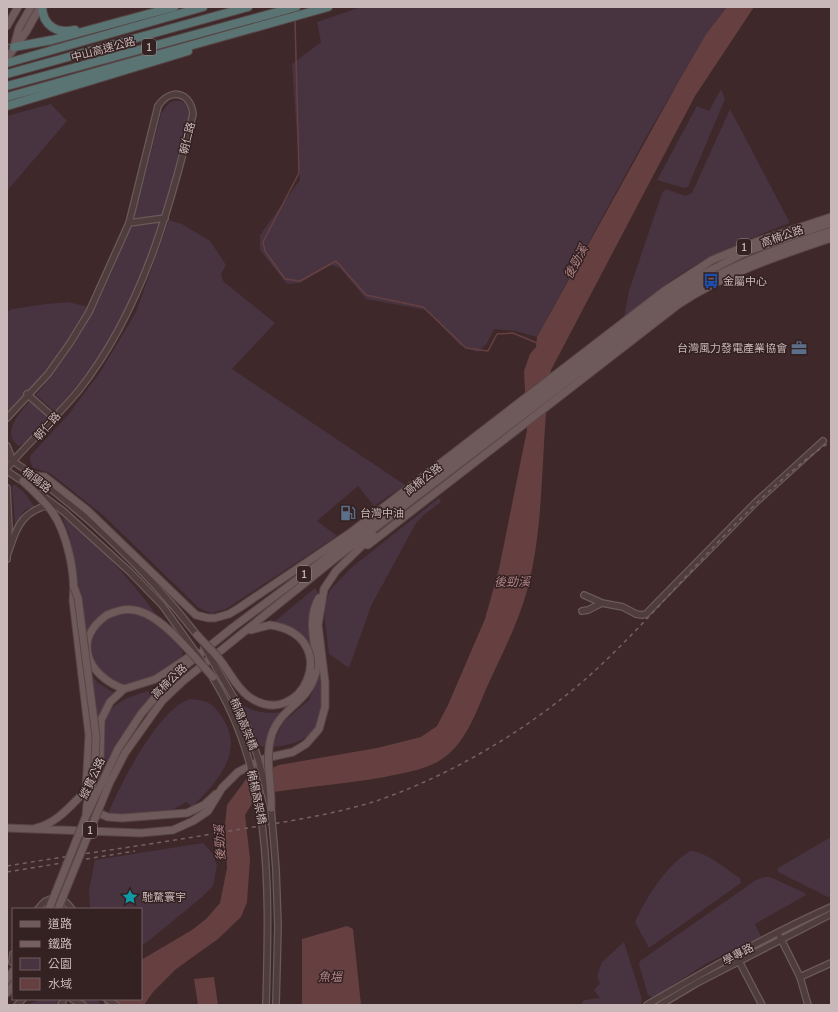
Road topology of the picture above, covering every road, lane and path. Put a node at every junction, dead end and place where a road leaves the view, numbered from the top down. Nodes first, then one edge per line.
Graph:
1 (18, 7) edge
2 (31, 7) edge
3 (41, 7) edge
4 (174, 7) edge
5 (203, 7) edge
6 (248, 7) edge
7 (328, 7) edge
8 (294, 8) edge
9 (124, 21) junction
10 (7, 26) edge
11 (252, 29) junction
12 (10, 48) edge
13 (7, 58) edge
14 (7, 63) edge
15 (7, 74) edge
16 (7, 86) edge
17 (7, 97) edge
18 (7, 106) edge
19 (831, 217) edge
20 (165, 218) junction
21 (129, 223) junction
22 (831, 223) edge
23 (831, 231) edge
24 (831, 238) edge
25 (553, 380) junction
26 (28, 395) junction
27 (54, 418) junction
28 (8, 419) edge
29 (823, 441) dead end
30 (7, 446) edge
31 (7, 457) edge
32 (13, 461) junction
33 (7, 469) edge
34 (31, 475) junction
35 (23, 481) joint
36 (7, 488) edge
37 (68, 503) joint
38 (50, 505) junction
39 (63, 511) joint
40 (382, 516) junction
41 (391, 528) junction
42 (351, 536) junction
43 (369, 538) junction
44 (348, 549) junction
45 (8, 551) edge
46 (353, 556) junction
47 (7, 559) edge
48 (74, 587) junction
49 (324, 589) junction
50 (584, 595) dead end
51 (602, 603) junction
52 (582, 611) dead end
53 (245, 632) junction
54 (197, 635) junction
55 (210, 645) junction
56 (213, 678) junction
57 (124, 689) junction
58 (118, 749) joint
59 (222, 788) junction
60 (86, 790) junction
61 (271, 808) junction
62 (86, 816) junction
63 (7, 828) edge
64 (30, 829) junction
65 (831, 907) edge
66 (39, 908) edge
67 (49, 908) edge
68 (58, 908) edge
69 (71, 908) edge
70 (831, 914) edge
71 (778, 933) junction
72 (781, 939) junction
73 (736, 955) junction
74 (739, 961) junction
75 (831, 963) edge
76 (800, 977) junction
77 (74, 1000) edge
78 (83, 1005) edge
79 (266, 1005) edge
80 (276, 1005) edge
81 (647, 1005) edge
82 (660, 1005) edge
83 (762, 1005) edge
84 (808, 1005) edge

1 - 10 main road
2 - 12 main road
3 - 9 highway
3 - 12 main road
4 - 9 highway
5 - 14 highway
6 - 15 highway, 中山高速公路 / 1
7 - 11 highway
8 - 16 highway, 中山高速公路 / 1
9 - 12 highway
11 - 17 highway
11 - 18 highway
12 - 13 main road
19 - 25 main road, 高楠公路 / 1
20 - 21 street
20 - 21 street, 朝仁路
20 - 27 street, 朝仁路
21 - 26 street, 朝仁路
22 - 25 main road, 高楠公路 / 1
23 - 40 main road, 高楠公路 / 1
24 - 41 main road, 高楠公路 / 1
25 - 40 main road, 高楠公路 / 1
25 - 40 main road, 高楠公路 / 1
26 - 27 street
26 - 28 street, 朝仁路
27 - 32 street, 朝仁路
29 - 51 street
30 - 32 street
31 - 32 street, 楠陽路
32 - 33 street, 朝仁路
32 - 34 street, 楠陽路
33 - 35 street, 楠陽路
34 - 37 street, 楠陽路
34 - 42 main road
35 - 38 main road
36 - 45 street
37 - 54 street, 楠陽高架橋
38 - 39 street, 楠陽路
38 - 45 street
38 - 48 main road
39 - 56 street, 楠楊高架橋, bridge
40 - 42 main road, 高楠公路 / 1
40 - 42 main road
40 - 43 main road
40 - 44 main road, 高楠公路 / 1
41 - 43 main road
41 - 46 main road, 高楠公路 / 1
42 - 55 main road, 高楠公路 / 1
43 - 44 main road
43 - 46 main road
44 - 53 main road, 高楠公路 / 1
45 - 47 street
46 - 49 main road
48 - 60 main road
48 - 62 main road, bridge
49 - 59 main road
49 - 61 main road, bridge
50 - 51 street
51 - 52 street
53 - 54 main road, bridge
53 - 68 main road, 高楠公路 / 1, bridge
54 - 61 street, 楠陽高架橋, bridge
55 - 57 main road
55 - 58 main road, 高楠公路 / 1
56 - 57 main road, bridge
56 - 79 street, 楠楊高架橋, bridge
57 - 60 main road
58 - 62 main road, 縱貫公路 / 1, bridge
59 - 60 main road
59 - 64 main road
60 - 64 main road
61 - 80 street, 楠陽高架橋, bridge
62 - 67 main road, 1, bridge
63 - 64 main road
65 - 71 street, 學專路
66 - 69 street
70 - 72 street, 學專路
71 - 72 street
71 - 73 street, 學專路
72 - 74 street, 學專路
72 - 76 street
73 - 74 street
73 - 81 street, 學專路
74 - 82 street, 學專路
74 - 83 street
75 - 76 street
76 - 84 street
77 - 78 street

